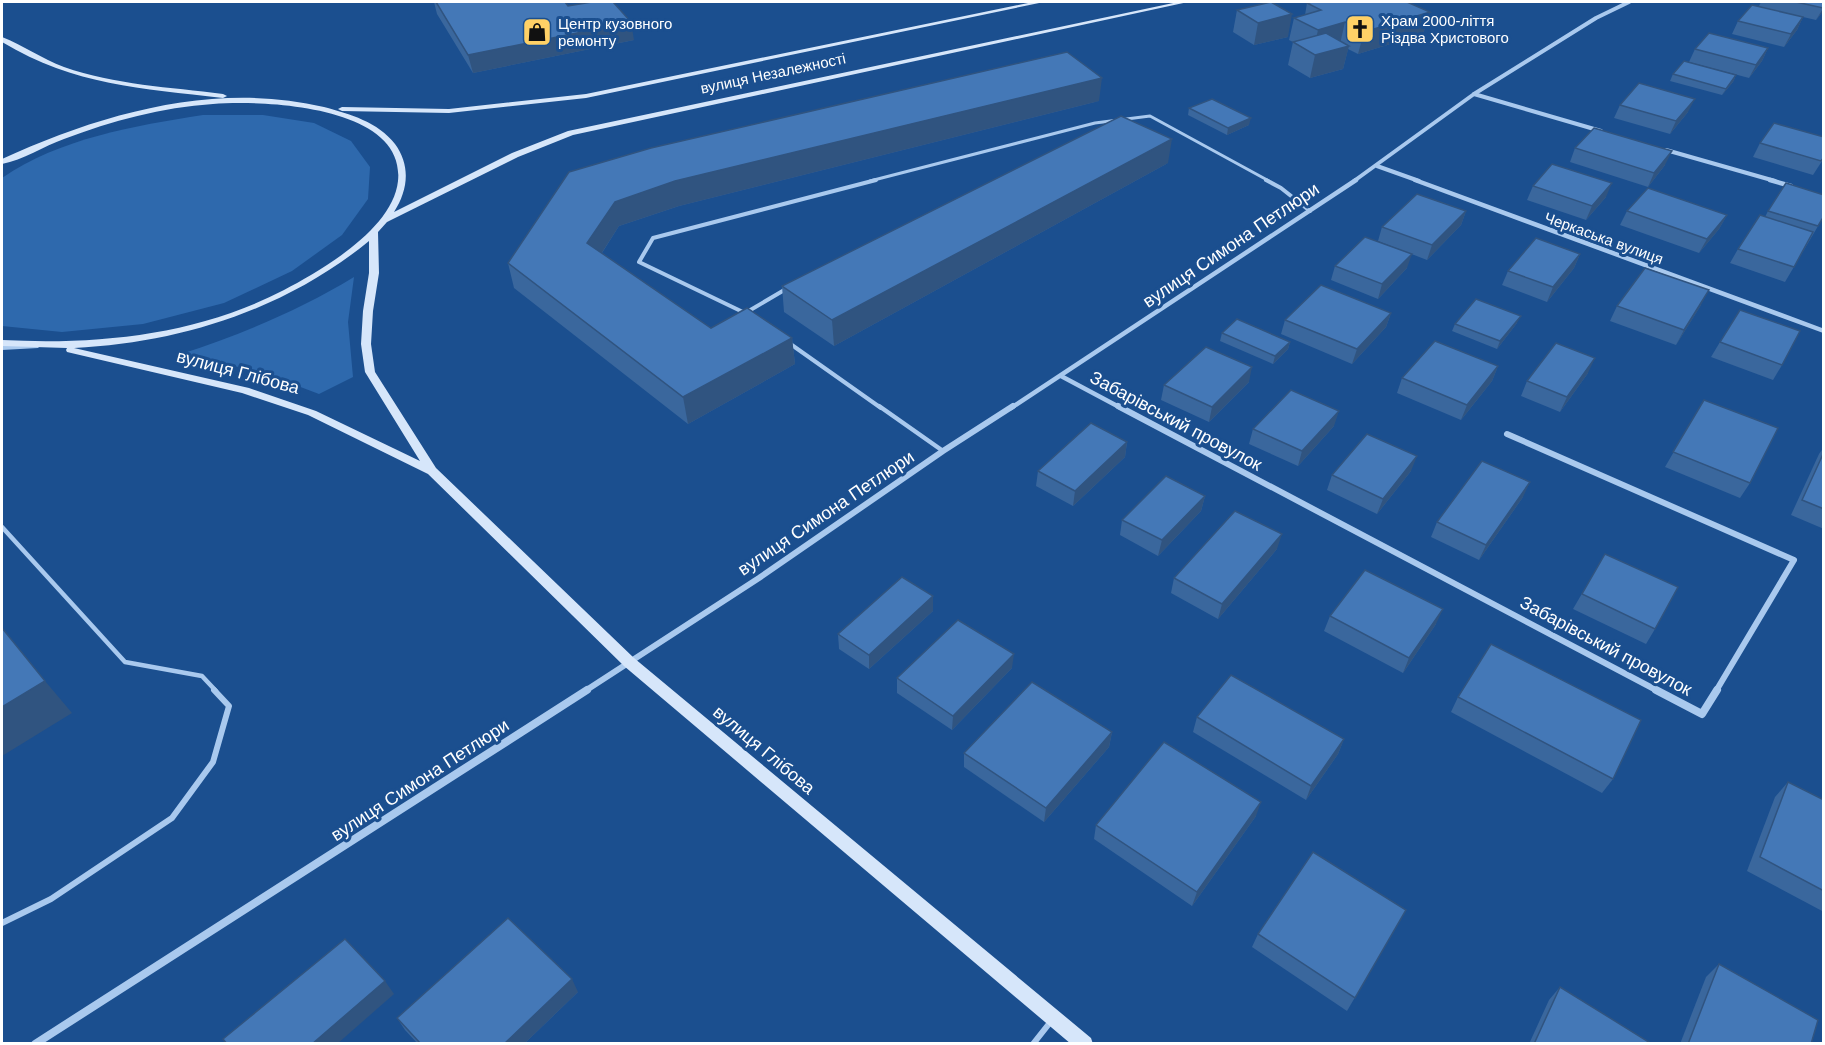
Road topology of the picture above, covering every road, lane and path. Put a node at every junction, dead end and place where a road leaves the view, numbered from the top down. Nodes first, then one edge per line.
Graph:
1 (1041, 2) edge
2 (1185, 2) edge
3 (1629, 2) edge
4 (2, 39) edge
5 (1474, 94) junction
6 (256, 101) junction
7 (324, 108) junction
8 (1095, 123) junction
9 (1092, 131) edge
10 (1602, 131) edge
11 (1657, 147) edge
12 (2, 162) edge
13 (1377, 166) junction
14 (1801, 189) edge
15 (1310, 211) junction
16 (384, 221) junction
17 (374, 232) junction
18 (796, 283) edge
19 (745, 313) junction
20 (755, 319) edge
21 (1824, 331) edge
22 (783, 338) edge
23 (2, 345) edge
24 (59, 347) junction
25 (1061, 376) junction
26 (1508, 434) dead end
27 (943, 451) junction
28 (432, 471) junction
29 (2, 527) edge
30 (629, 662) junction
31 (2, 923) edge
32 (1054, 1018) junction
33 (35, 1044) edge
34 (1033, 1044) edge
35 (1085, 1044) edge

1 - 7 main road, вулиця Незалежності
2 - 16 main road, вулиця Незалежності
3 - 5 street, вулиця Симона Петлюри
4 - 6 main road
5 - 10 street
5 - 13 street, вулиця Симона Петлюри
6 - 7 main road, вулиця Незалежності
6 - 12 main road, вулиця Незалежності
7 - 16 main road, вулиця Незалежності
8 - 9 lane
8 - 15 lane
8 - 19 lane
11 - 14 street
13 - 15 street, вулиця Симона Петлюри
13 - 21 street, Черкаська вулиця
15 - 25 street, вулиця Симона Петлюри
16 - 17 main road, вулиця Незалежності
17 - 24 main road, вулиця Незалежності
17 - 28 main road, вулиця Глібова
18 - 19 lane
19 - 20 lane
22 - 27 lane
23 - 24 main road, вулиця Незалежності
24 - 28 main road, вулиця Глібова
25 - 26 street, Забарівський провулок
25 - 27 street, вулиця Симона Петлюри
27 - 30 street, вулиця Симона Петлюри
28 - 30 main road, вулиця Глібова
29 - 31 lane
30 - 32 main road, вулиця Глібова
30 - 33 street, вулиця Симона Петлюри
32 - 34 lane
32 - 35 main road, вулиця Глібова

